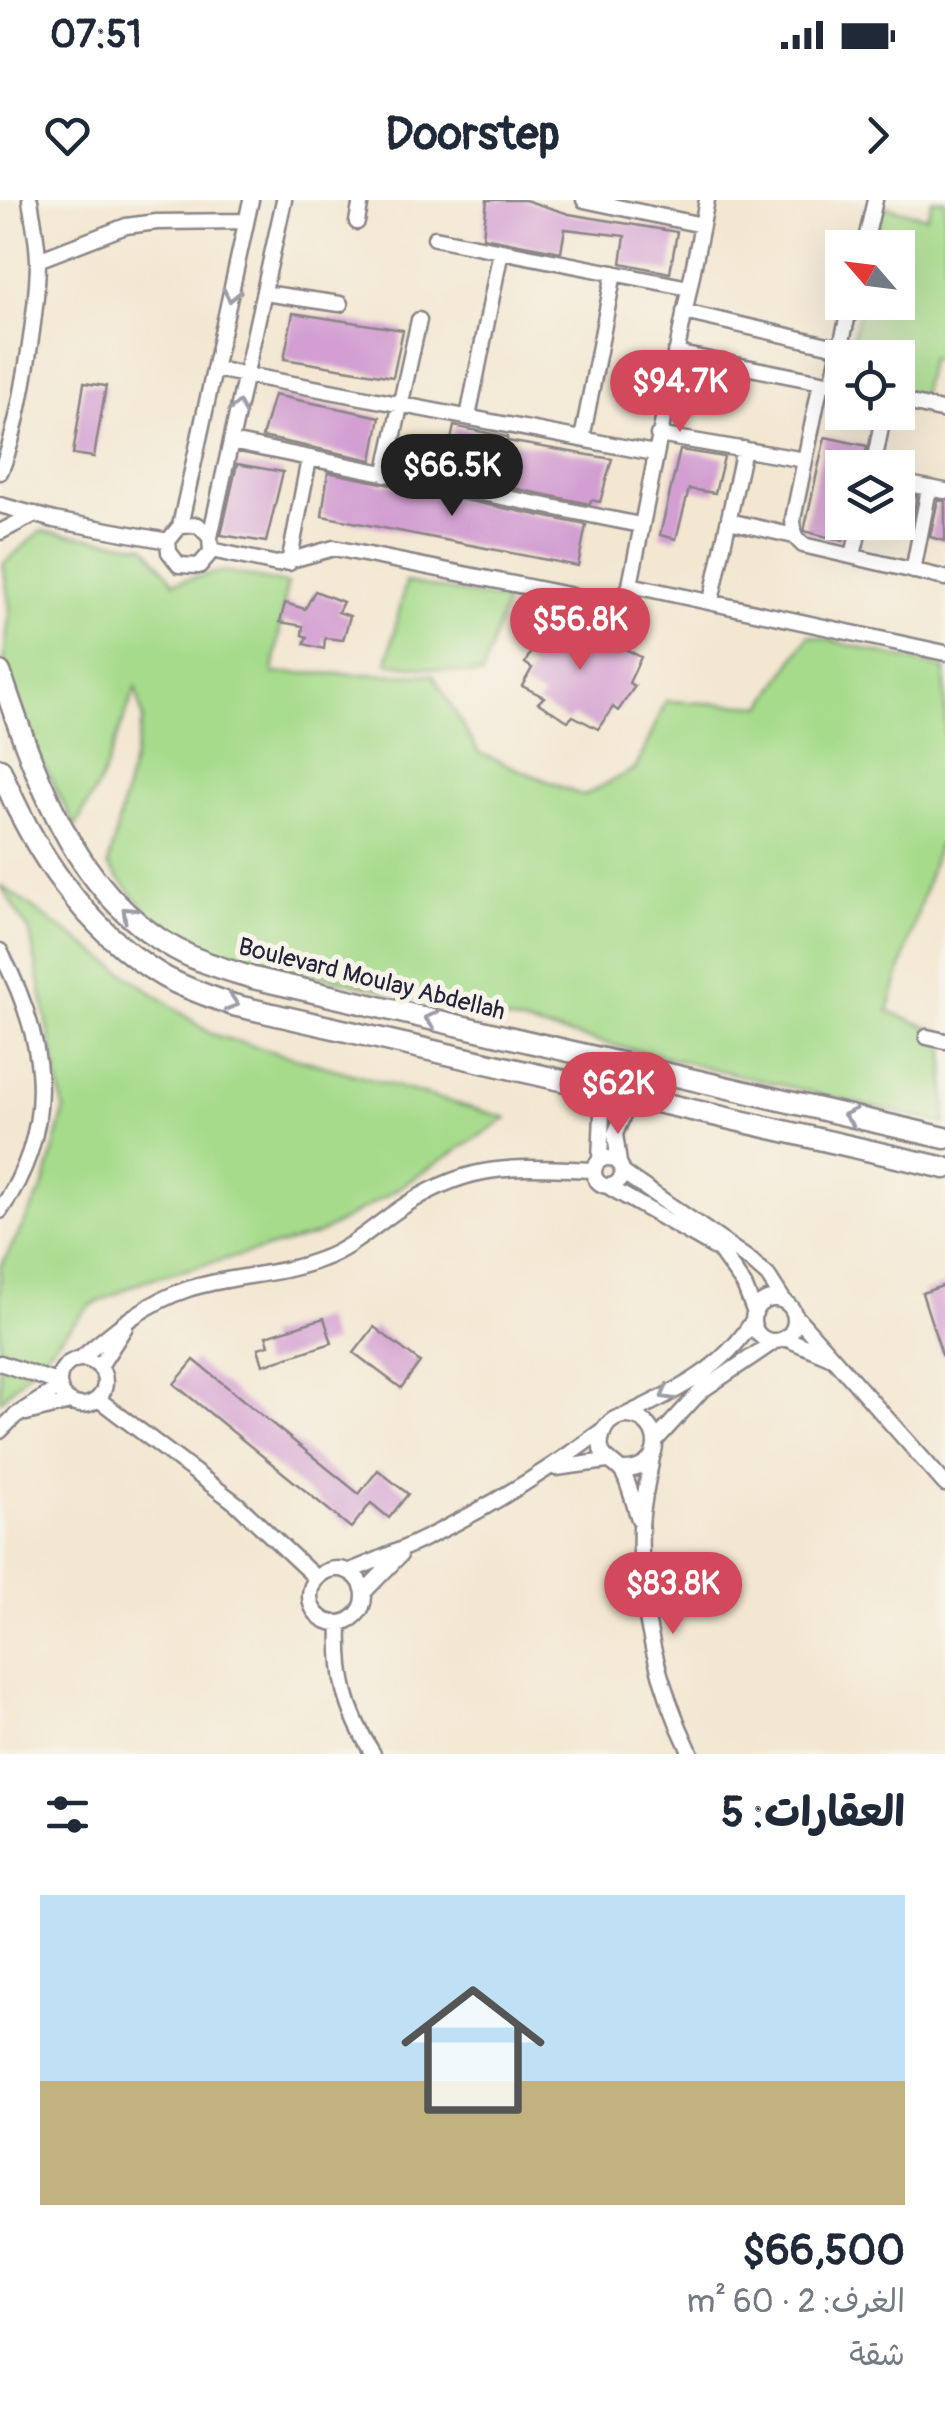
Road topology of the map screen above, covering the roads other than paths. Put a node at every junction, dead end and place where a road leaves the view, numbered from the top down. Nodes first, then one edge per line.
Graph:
1 (30, 200) edge
2 (251, 200) edge
3 (284, 200) edge
4 (361, 200) edge
5 (584, 200) edge
6 (708, 200) edge
7 (875, 200) edge
8 (628, 204) edge
9 (246, 221) junction
10 (356, 222) dead end
11 (702, 226) junction
12 (868, 230) edge
13 (436, 238) dead end
14 (501, 251) junction
15 (38, 260) junction
16 (614, 274) junction
17 (690, 288) junction
18 (264, 293) junction
19 (340, 304) dead end
20 (684, 312) junction
21 (419, 320) dead end
22 (825, 344) edge
23 (675, 352) junction
24 (215, 369) junction
25 (246, 374) junction
26 (825, 383) edge
27 (400, 404) junction
28 (825, 404) edge
29 (915, 404) edge
30 (945, 411) edge
31 (468, 417) junction
32 (658, 435) junction
33 (582, 439) junction
34 (231, 442) junction
35 (744, 449) junction
36 (654, 453) junction
37 (309, 459) junction
38 (805, 460) junction
39 (0, 472) edge
40 (385, 475) junction
41 (937, 490) edge
42 (0, 506) edge
43 (35, 514) junction
44 (729, 521) junction
45 (180, 526) junction
46 (640, 526) junction
47 (0, 532) edge
48 (794, 536) junction
49 (857, 540) edge
50 (168, 541) junction
51 (211, 544) junction
52 (853, 556) junction
53 (289, 563) junction
54 (913, 571) junction
55 (945, 578) edge
56 (630, 585) junction
57 (712, 600) junction
58 (945, 653) edge
59 (0, 672) edge
60 (0, 769) edge
61 (0, 950) edge
62 (927, 1037) dead end
63 (945, 1041) edge
64 (603, 1090) junction
65 (631, 1096) junction
66 (945, 1138) edge
67 (597, 1165) junction
68 (621, 1167) junction
69 (945, 1168) edge
70 (609, 1187) junction
71 (0, 1210) edge
72 (789, 1308) junction
73 (134, 1314) junction
74 (754, 1317) junction
75 (780, 1339) junction
76 (836, 1359) junction
77 (74, 1361) junction
78 (0, 1363) edge
79 (100, 1366) junction
80 (21, 1368) junction
81 (59, 1385) junction
82 (98, 1399) junction
83 (70, 1402) junction
84 (16, 1416) junction
85 (626, 1416) junction
86 (604, 1429) junction
87 (0, 1431) edge
88 (655, 1441) junction
89 (652, 1457) junction
90 (607, 1461) junction
91 (550, 1469) junction
92 (622, 1470) junction
93 (945, 1484) edge
94 (641, 1524) junction
95 (404, 1551) junction
96 (350, 1572) junction
97 (316, 1578) junction
98 (364, 1592) junction
99 (340, 1623) junction
100 (373, 1754) edge
101 (691, 1754) edge

1 - 15 street
2 - 9 street
3 - 18 street
4 - 10 street
5 - 8 street
6 - 11 street
7 - 12 street
8 - 11 street
9 - 15 street
9 -> 24 street
11 - 17 street
13 - 14 street
14 - 16 street
14 - 31 street
15 - 39 street
16 - 17 street
16 - 33 street
17 - 20 street
18 - 19 street
18 - 25 street
20 - 22 street
20 - 23 street
21 - 27 street
23 - 26 street
23 - 32 street
24 - 25 street
24 - 45 street
25 - 27 street
34 -> 25 street
27 - 31 street
27 - 40 street
28 - 38 street
29 - 30 street
31 - 33 street
32 - 35 street
32 - 36 street
33 - 36 street
34 - 37 street
34 - 51 street
35 - 38 street
35 - 44 street
36 - 46 street
37 - 40 street
37 - 53 street
38 - 48 street
40 - 46 street
41 - 54 street
42 - 43 street
43 - 47 street
43 - 50 street
44 - 48 street
44 - 57 street
45 - 50 street
45 - 51 street
46 - 56 street
48 - 52 street
49 - 52 street
50 - 51 street
51 - 53 street
52 - 54 street
53 - 56 street
54 - 55 street
56 - 57 street
57 - 58 street
66 -> 59 main road, Boulevard Moulay Abdellah
60 -> 64 main road
61 - 71 street
62 - 63 street
64 - 65 main road
64 - 67 street
65 - 68 street
65 - 69 main road
67 - 68 street
67 - 70 street
67 - 73 street
68 - 70 street
68 - 72 street
70 - 74 street
72 - 74 street
72 - 75 street
72 - 76 street
73 - 77 street
73 - 79 street
74 - 75 street
74 -> 85 street
75 - 76 street
75 - 88 street
76 - 93 street
77 - 79 street
77 - 80 street
77 - 81 street
78 - 80 street
79 - 82 street
80 - 81 street
81 - 83 street
81 - 84 street
82 - 83 street
82 - 97 street
83 - 84 street
84 - 87 street
85 - 86 street
85 - 88 street
86 - 90 street
86 - 91 street
88 - 89 street
89 - 92 street
89 - 94 street
90 - 91 street
90 - 92 street
91 - 95 street
92 - 94 street
94 - 101 street
95 - 96 street
95 - 98 street
96 - 97 street
96 - 98 street
97 - 99 street
98 - 99 street
99 - 100 street

